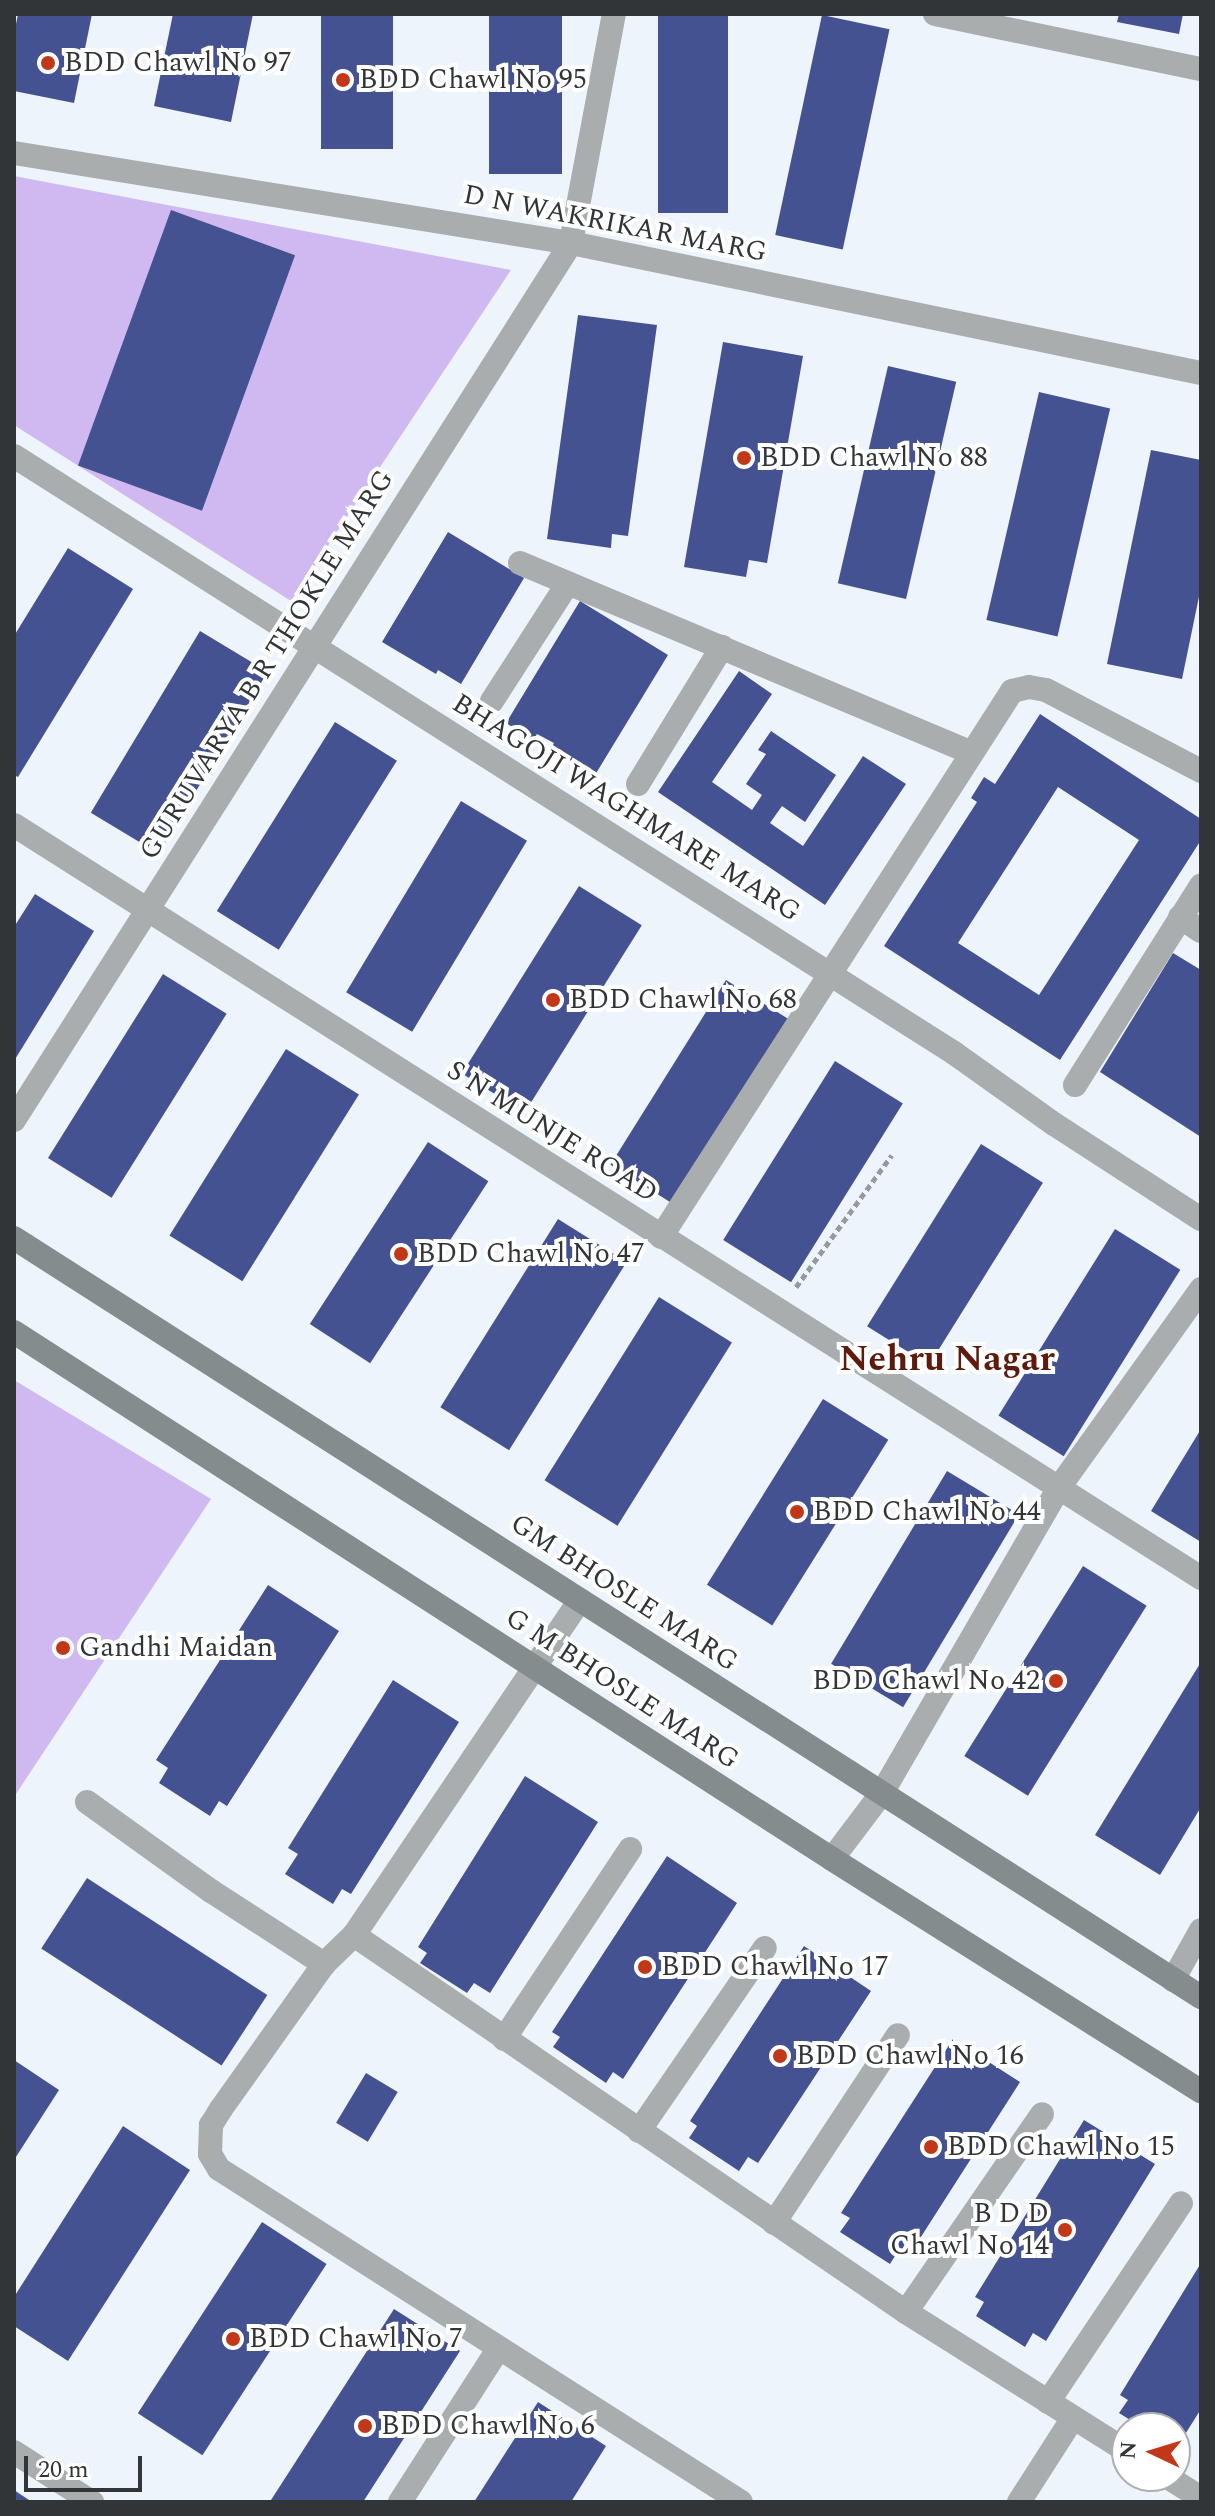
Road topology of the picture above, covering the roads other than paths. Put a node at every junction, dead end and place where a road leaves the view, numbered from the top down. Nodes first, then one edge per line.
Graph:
1 (614, 14) edge
2 (935, 14) edge
3 (1201, 69) edge
4 (14, 153) edge
5 (571, 243) junction
6 (1201, 373) edge
7 (14, 456) edge
8 (520, 563) dead end
9 (568, 583) junction
10 (315, 647) junction
11 (722, 647) junction
12 (492, 701) dead end
13 (972, 753) junction
14 (1201, 771) edge
15 (638, 784) dead end
16 (14, 825) edge
17 (1201, 886) edge
18 (147, 910) junction
19 (1180, 917) junction
20 (1201, 931) edge
21 (829, 973) junction
22 (1075, 1085) dead end
23 (14, 1120) edge
24 (1201, 1219) edge
25 (661, 1237) junction
26 (14, 1238) edge
27 (1201, 1289) edge
28 (14, 1332) edge
29 (1058, 1489) junction
30 (1201, 1578) edge
31 (580, 1600) junction
32 (534, 1667) junction
33 (882, 1793) junction
34 (87, 1802) dead end
35 (630, 1849) dead end
36 (832, 1859) junction
37 (1201, 1930) edge
38 (354, 1935) junction
39 (765, 1948) dead end
40 (324, 1964) junction
41 (1173, 1980) junction
42 (1201, 1997) edge
43 (898, 2035) dead end
44 (504, 2039) junction
45 (1201, 2091) edge
46 (1042, 2114) dead end
47 (639, 2131) junction
48 (1181, 2203) dead end
49 (774, 2223) junction
50 (906, 2312) junction
51 (499, 2348) junction
52 (1048, 2402) junction
53 (1073, 2418) junction
54 (1111, 2441) edge
55 (14, 2452) edge
56 (92, 2502) edge
57 (400, 2502) edge
58 (741, 2502) edge
59 (1019, 2502) edge

1 - 5 street
2 - 3 street
4 - 5 street, D N WAKRIKAR MARG
5 - 6 street, D N WAKRIKAR MARG
5 - 10 street, GURUVARYA B R THOKLE MARG
7 - 10 street, BHAGOJI WAGHMARE MARG
8 - 9 street
9 - 11 street
9 - 12 street
10 - 18 street, GURUVARYA B R THOKLE MARG
10 - 21 street, BHAGOJI WAGHMARE MARG
11 - 13 street
11 - 15 street
13 - 14 street
13 - 21 street
16 - 18 street, S N MUNJE ROAD
17 - 19 street
18 - 23 street, GURUVARYA B R THOKLE MARG
18 - 25 street, S N MUNJE ROAD
19 - 20 street
19 - 22 street
21 - 24 street, BHAGOJI WAGHMARE MARG
21 - 25 street
25 - 29 street, S N MUNJE ROAD
26 - 31 main road, GM BHOSLE MARG
27 - 29 street
28 - 32 main road, G M BHOSLE MARG
29 - 30 street, S N MUNJE ROAD
29 - 33 street
31 - 32 street
31 - 33 main road, GM BHOSLE MARG
32 - 36 main road, G M BHOSLE MARG
32 - 38 street
33 - 36 street
33 - 41 main road, GM BHOSLE MARG
34 - 40 street
35 - 44 street
36 - 45 main road, G M BHOSLE MARG
37 - 41 street
38 - 40 street
38 - 44 street
39 - 47 street
40 - 51 street
41 - 42 main road, GM BHOSLE MARG
43 - 49 street
44 - 47 street
46 - 50 street
47 - 49 street
48 - 52 street
49 - 50 street
50 - 52 street
51 - 57 street
51 - 58 street
52 - 53 street
53 - 54 street
53 - 59 street
55 - 56 street

